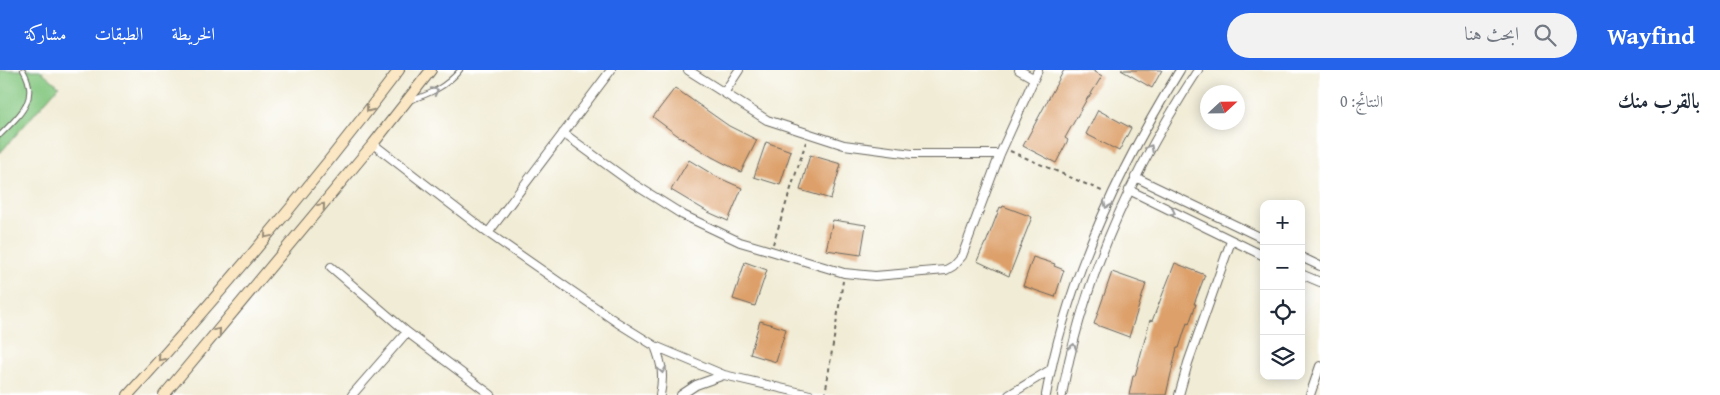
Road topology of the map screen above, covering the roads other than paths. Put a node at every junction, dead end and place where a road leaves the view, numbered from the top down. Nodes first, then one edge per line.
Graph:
1 (23, 70) edge
2 (399, 70) edge
3 (431, 70) edge
4 (460, 70) edge
5 (611, 70) edge
6 (688, 70) edge
7 (739, 70) edge
8 (1019, 70) edge
9 (1038, 70) edge
10 (1180, 70) edge
11 (1198, 70) edge
12 (1033, 78) junction
13 (724, 93) junction
14 (405, 103) junction
15 (564, 133) junction
16 (0, 135) edge
17 (373, 144) junction
18 (1002, 151) junction
19 (1135, 177) junction
20 (1129, 190) junction
21 (488, 233) junction
22 (1260, 237) edge
23 (1231, 241) junction
24 (1260, 254) edge
25 (1305, 259) edge
26 (1320, 266) edge
27 (331, 267) dead end
28 (1305, 276) edge
29 (1320, 282) edge
30 (1072, 291) junction
31 (1087, 296) junction
32 (407, 332) junction
33 (655, 346) junction
34 (1320, 366) edge
35 (1050, 370) junction
36 (724, 375) junction
37 (1314, 393) edge
38 (128, 395) edge
39 (164, 395) edge
40 (352, 395) edge
41 (491, 395) edge
42 (660, 395) edge
43 (681, 395) edge
44 (810, 395) edge
45 (1009, 395) edge
46 (1046, 395) edge
47 (1062, 395) edge
48 (1179, 395) edge

1 - 16 lane
2 -> 38 street
3 - 14 street
14 -> 4 lane
5 - 15 street
6 - 13 street
7 - 13 street
8 - 12 street
9 - 12 street
10 -> 30 street
19 -> 11 street
12 - 18 street
13 - 18 street
14 - 17 street
15 - 18 street
15 - 21 street
17 - 21 street
39 -> 17 street
19 - 20 street
19 - 22 street
20 -> 23 street
20 - 31 street
21 - 33 street
23 - 24 street
23 - 48 street
25 - 26 street
27 - 32 street
28 - 29 street
30 - 31 street
30 - 35 street
47 -> 31 street
32 - 40 street
32 - 41 street
33 - 36 street
33 -> 42 street
34 - 37 street
35 - 45 street
35 - 46 street
36 - 43 street
36 - 44 street

